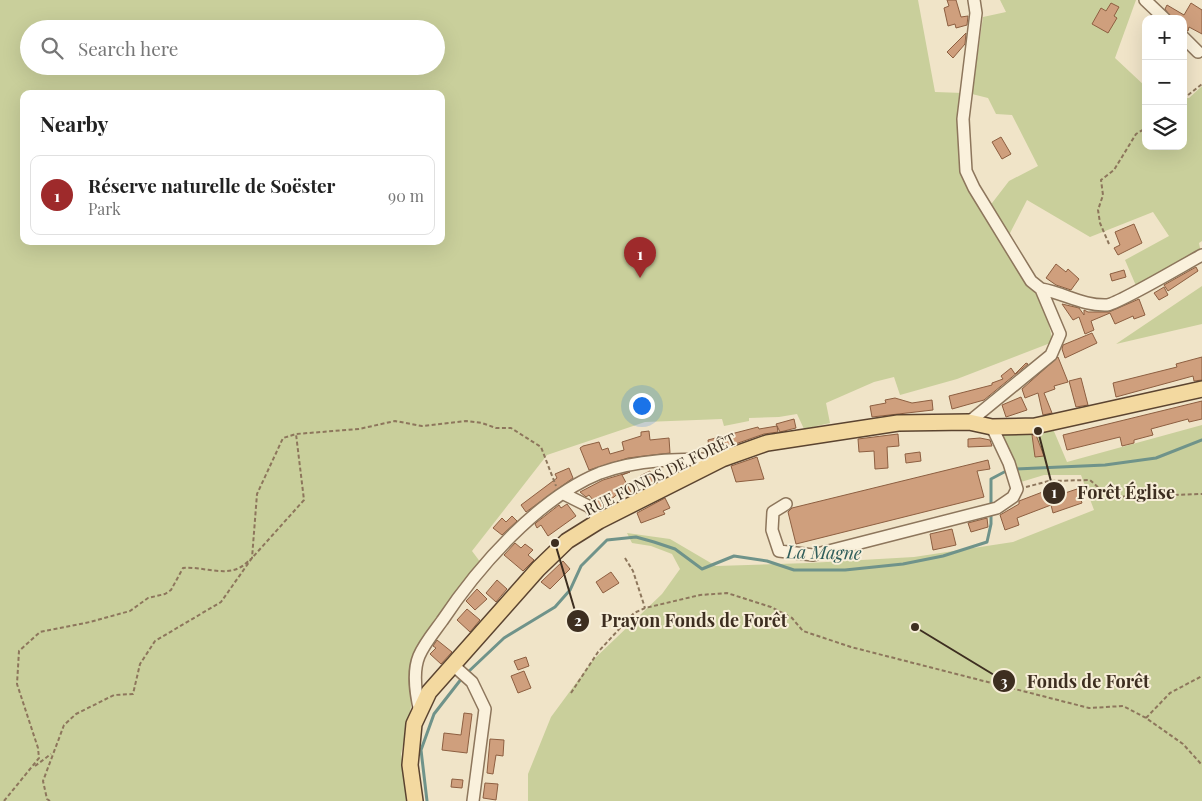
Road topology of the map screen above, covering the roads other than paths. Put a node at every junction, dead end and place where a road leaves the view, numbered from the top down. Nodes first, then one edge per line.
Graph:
1 (974, 0) edge
2 (1145, 0) edge
3 (1160, 15) edge
4 (1187, 41) edge
5 (1198, 52) dead end
6 (1202, 255) edge
7 (1041, 289) junction
8 (1202, 389) edge
9 (969, 422) junction
10 (992, 426) junction
11 (722, 459) junction
12 (564, 494) junction
13 (786, 504) dead end
14 (599, 521) junction
15 (457, 668) junction
16 (420, 712) junction
17 (415, 801) edge
18 (472, 801) edge

1 - 7 street
2 - 3 street
4 - 5 street
6 - 7 street
7 - 9 street
8 - 10 main road, RUE FONDS DE FORÊT
9 - 10 main road, RUE FONDS DE FORÊT
9 - 11 main road, RUE FONDS DE FORÊT
10 - 13 street
11 - 12 street
11 - 14 main road, RUE FONDS DE FORÊT
12 - 14 street
12 - 16 street
14 - 15 main road, RUE FONDS DE FORÊT
15 - 16 main road, RUE FONDS DE FORÊT
15 - 18 street
16 - 17 main road, RUE FONDS DE FORÊT

